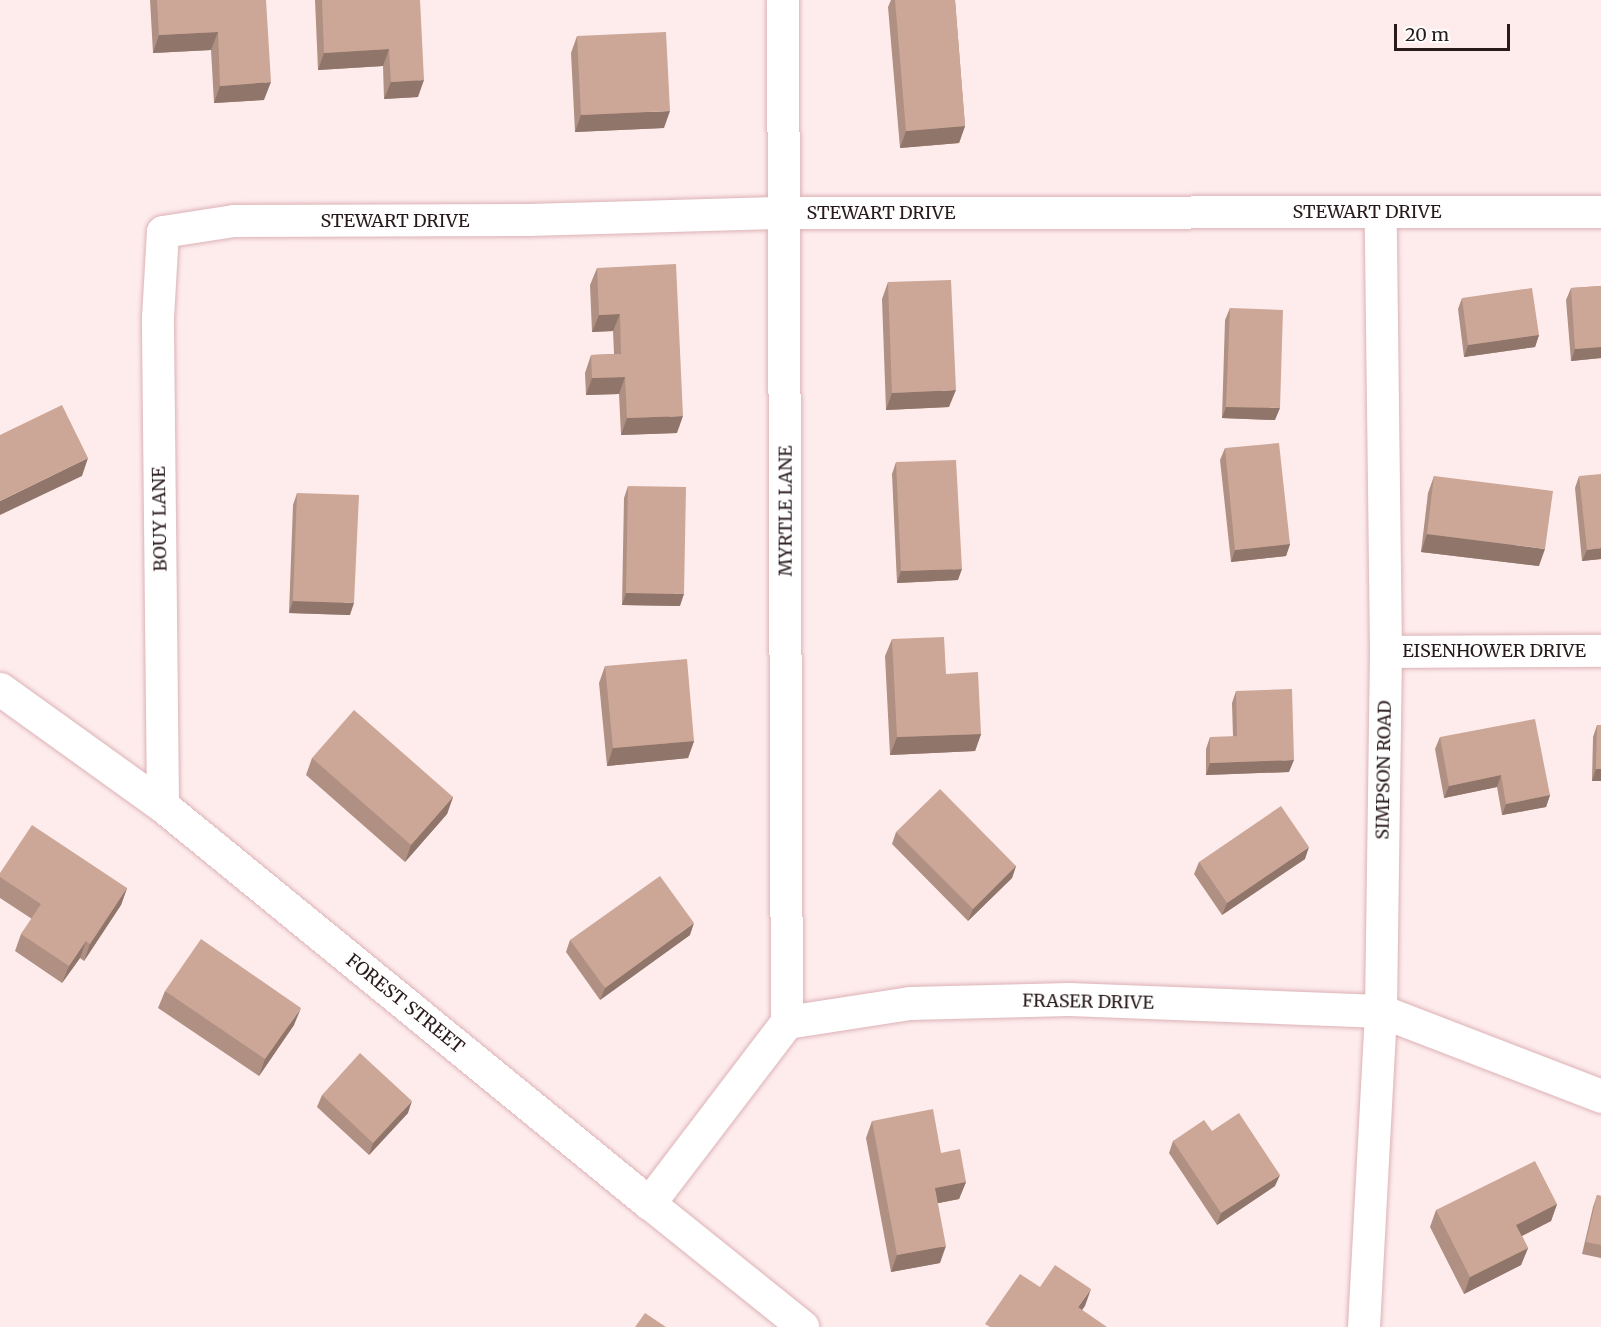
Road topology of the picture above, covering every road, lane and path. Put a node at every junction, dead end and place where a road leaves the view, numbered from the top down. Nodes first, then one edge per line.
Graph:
1 (783, 0) edge
2 (1381, 212) junction
3 (1601, 212) edge
4 (785, 213) junction
5 (163, 232) joint
6 (1601, 651) edge
7 (1386, 652) junction
8 (0, 689) edge
9 (163, 806) junction
10 (1381, 1011) junction
11 (787, 1022) junction
12 (1601, 1096) edge
13 (649, 1203) junction
14 (804, 1327) edge
15 (1364, 1327) edge

1 - 4 street, MYRTLE LANE
2 - 3 street, STEWART DRIVE
2 - 4 street, STEWART DRIVE
2 - 7 street, SIMPSON ROAD
4 - 5 street, STEWART DRIVE
4 - 11 street, MYRTLE LANE
5 - 9 street, BOUY LANE
6 - 7 street, EISENHOWER DRIVE
7 - 10 street, SIMPSON ROAD
8 - 9 street, FOREST STREET
9 - 13 street, FOREST STREET
10 - 11 street, FRASER DRIVE
10 - 12 street, FRASER DRIVE
10 - 15 street, SIMPSON ROAD
11 - 13 street
13 - 14 street, FOREST STREET

